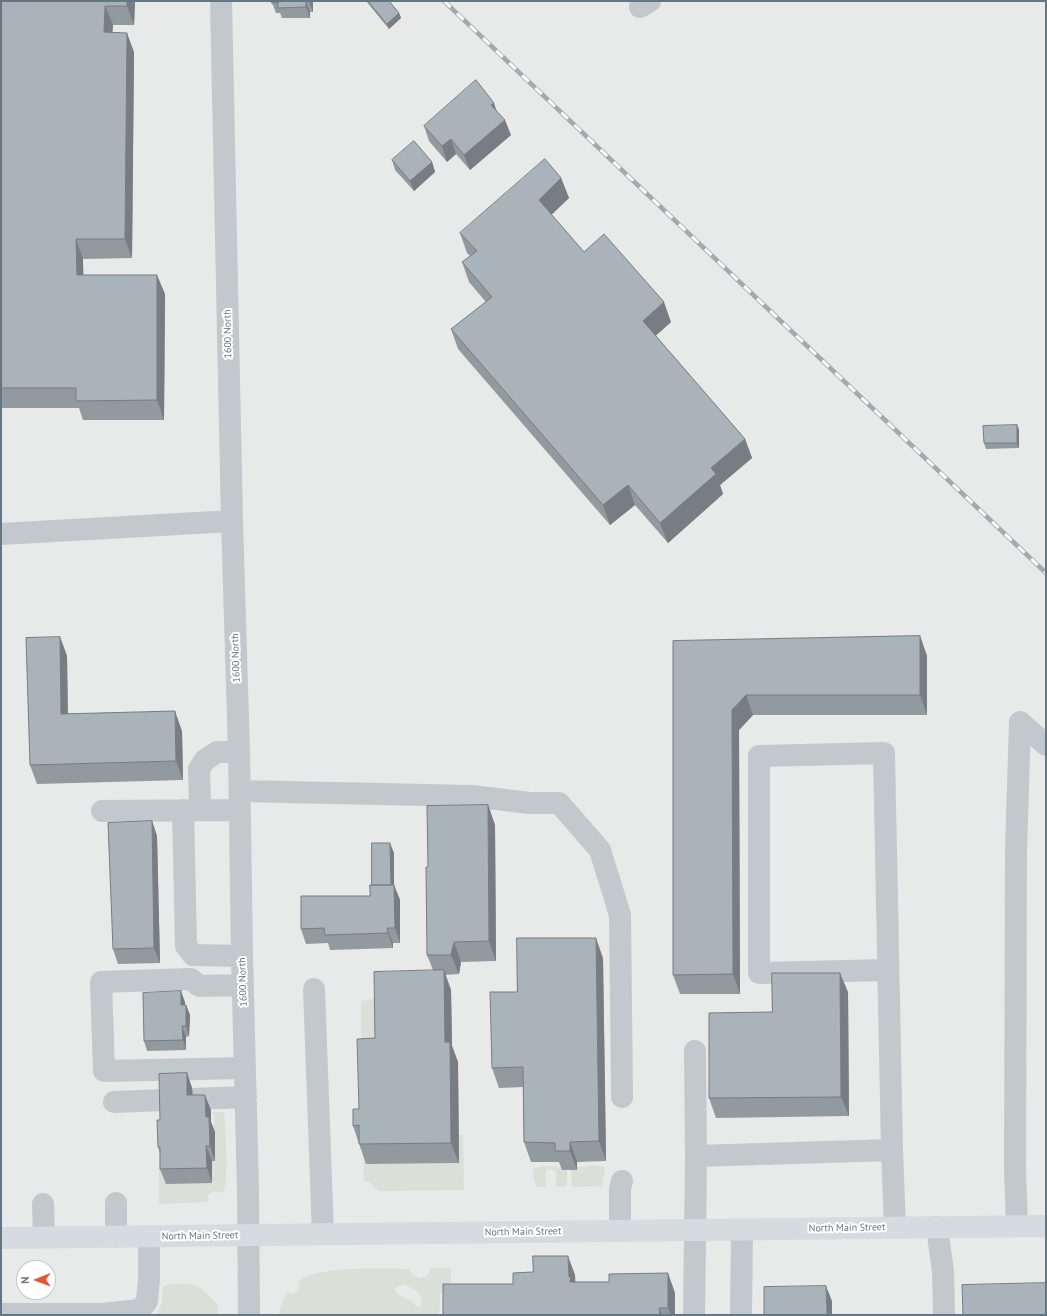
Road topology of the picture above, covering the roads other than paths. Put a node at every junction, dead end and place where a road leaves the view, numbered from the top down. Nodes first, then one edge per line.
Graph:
1 (221, 1) edge
2 (232, 521) junction
3 (1, 534) edge
4 (1046, 745) edge
5 (239, 752) junction
6 (240, 800) junction
7 (191, 810) junction
8 (102, 811) dead end
9 (242, 956) junction
10 (888, 970) junction
11 (243, 985) junction
12 (314, 990) dead end
13 (695, 1051) dead end
14 (245, 1068) junction
15 (246, 1097) junction
16 (622, 1097) dead end
17 (193, 1099) edge
18 (165, 1100) edge
19 (114, 1102) dead end
20 (892, 1150) junction
21 (696, 1156) junction
22 (622, 1181) dead end
23 (116, 1203) dead end
24 (42, 1204) dead end
25 (1017, 1226) junction
26 (1046, 1226) edge
27 (937, 1227) junction
28 (895, 1228) junction
29 (695, 1230) junction
30 (742, 1230) junction
31 (620, 1231) junction
32 (323, 1234) junction
33 (248, 1235) junction
34 (44, 1237) junction
35 (116, 1237) junction
36 (148, 1237) junction
37 (1, 1238) edge
38 (1, 1314) edge
39 (249, 1315) edge
40 (694, 1315) edge
41 (741, 1315) edge
42 (944, 1315) edge

1 - 2 street, 1600 North
2 - 3 street
2 - 5 street, 1600 North
4 - 25 street
5 - 6 street, 1600 North
5 - 7 street
6 - 7 street
6 - 9 street, 1600 North
6 - 16 street
7 - 8 street
7 - 9 street
9 - 11 street, 1600 North
10 - 10 street
10 - 20 street
11 - 14 street, 1600 North
11 - 14 street
12 - 32 street
13 - 21 street
14 - 15 street, 1600 North
15 - 17 street
15 - 33 street, 1600 North
18 - 19 street
20 - 21 street
20 - 28 street
21 - 29 street
22 - 31 street
23 - 35 street
24 - 34 street
25 - 26 main road, North Main Street
25 - 27 main road, North Main Street
27 - 28 main road, North Main Street
27 - 42 street
28 - 30 main road, North Main Street
29 - 30 main road, North Main Street
29 - 31 main road, North Main Street
29 - 40 street
30 - 41 street
31 - 32 main road, North Main Street
32 - 33 main road, North Main Street
33 - 36 main road, North Main Street
33 - 39 street, 1600 North
34 - 35 main road, North Main Street
34 - 37 main road, North Main Street
35 - 36 main road, North Main Street
36 - 38 street

